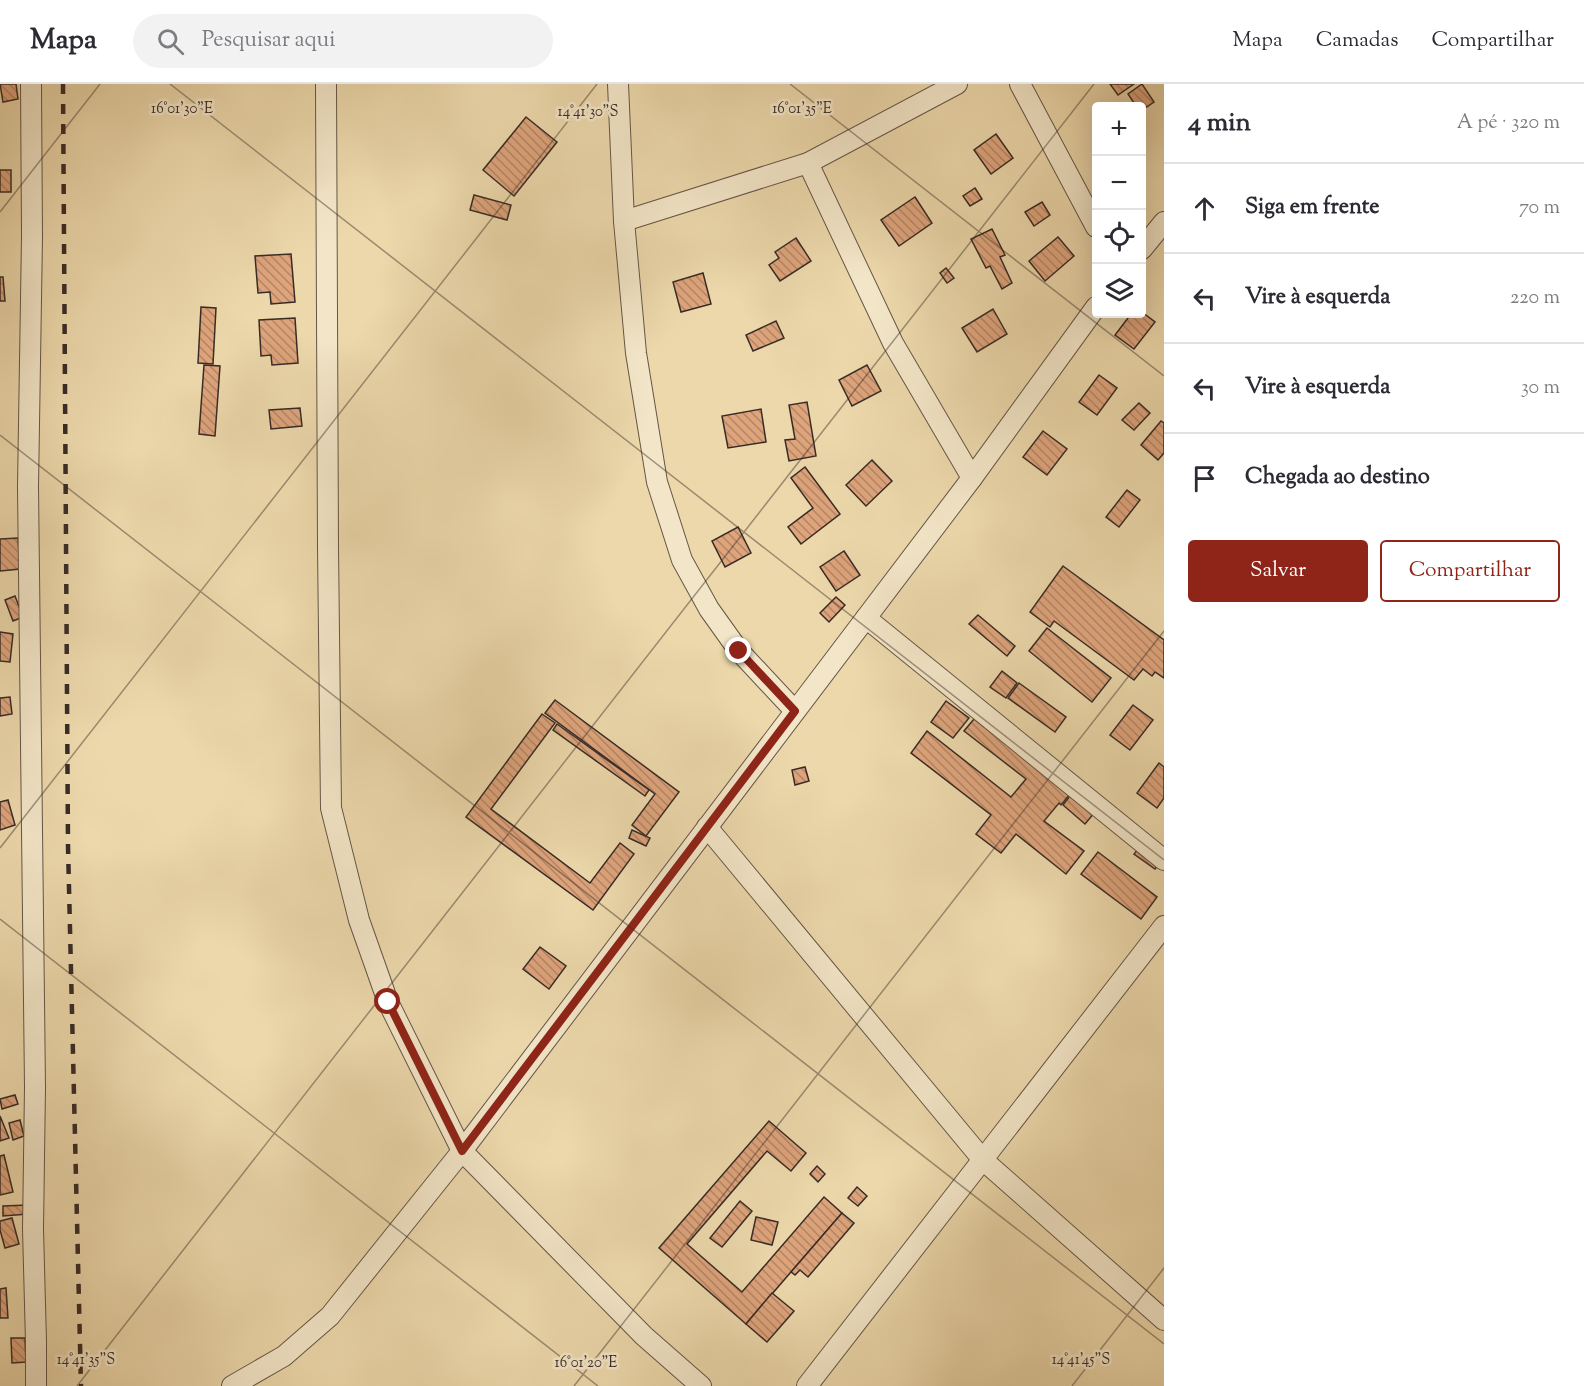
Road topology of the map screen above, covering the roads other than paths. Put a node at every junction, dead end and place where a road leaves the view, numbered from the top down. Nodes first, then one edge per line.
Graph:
1 (31, 84) edge
2 (326, 84) edge
3 (618, 84) edge
4 (957, 84) edge
5 (1020, 84) edge
6 (808, 163) junction
7 (1092, 219) edge
8 (624, 221) junction
9 (1164, 222) edge
10 (1146, 244) edge
11 (1092, 313) edge
12 (972, 478) junction
13 (866, 618) junction
14 (795, 711) junction
15 (707, 827) junction
16 (1164, 860) edge
17 (1164, 926) edge
18 (462, 1151) junction
19 (982, 1160) junction
20 (1164, 1320) edge
21 (36, 1386) edge
22 (232, 1386) edge
23 (701, 1386) edge
24 (807, 1386) edge

1 - 21 street
2 - 18 street
3 - 8 street
4 - 6 street
5 - 7 street
6 - 8 street
6 - 12 street
8 - 14 street
9 - 10 street
11 - 12 street
12 - 13 street
13 - 14 street
13 - 16 street
14 - 15 street
15 - 18 street
15 - 19 street
17 - 19 street
18 - 22 street
18 - 23 street
19 - 20 street
19 - 24 street

